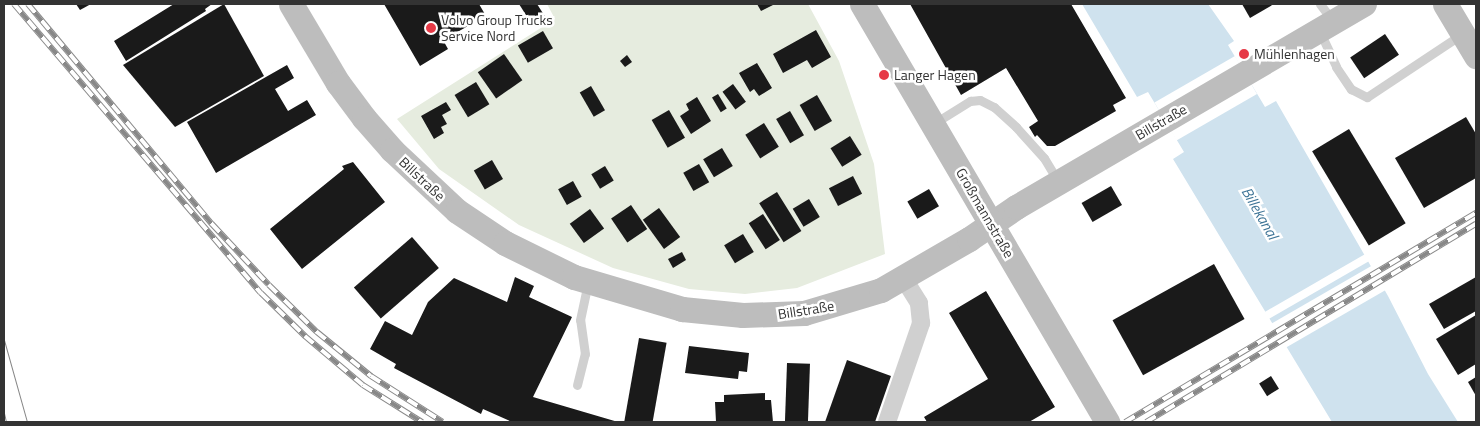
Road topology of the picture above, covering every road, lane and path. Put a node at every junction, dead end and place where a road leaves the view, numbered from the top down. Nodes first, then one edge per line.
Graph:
1 (291, 4) edge
2 (862, 4) edge
3 (1364, 4) edge
4 (1445, 4) edge
5 (1324, 18) edge
6 (1462, 33) junction
7 (1476, 56) edge
8 (933, 124) junction
9 (1058, 182) junction
10 (991, 223) junction
11 (903, 277) junction
12 (588, 282) junction
13 (577, 385) dead end
14 (887, 422) edge
15 (1107, 422) edge

1 - 12 street, Billstraße
2 - 8 street, Großmannstraße
3 - 5 street, Billstraße
4 - 6 street
5 - 6 lane
5 - 9 street, Billstraße
6 - 7 street
8 - 9 lane
8 - 10 street, Großmannstraße
9 - 10 street, Billstraße
10 - 11 street, Billstraße
10 - 15 street, Großmannstraße
11 - 12 street, Billstraße
11 - 14 street
12 - 13 lane

